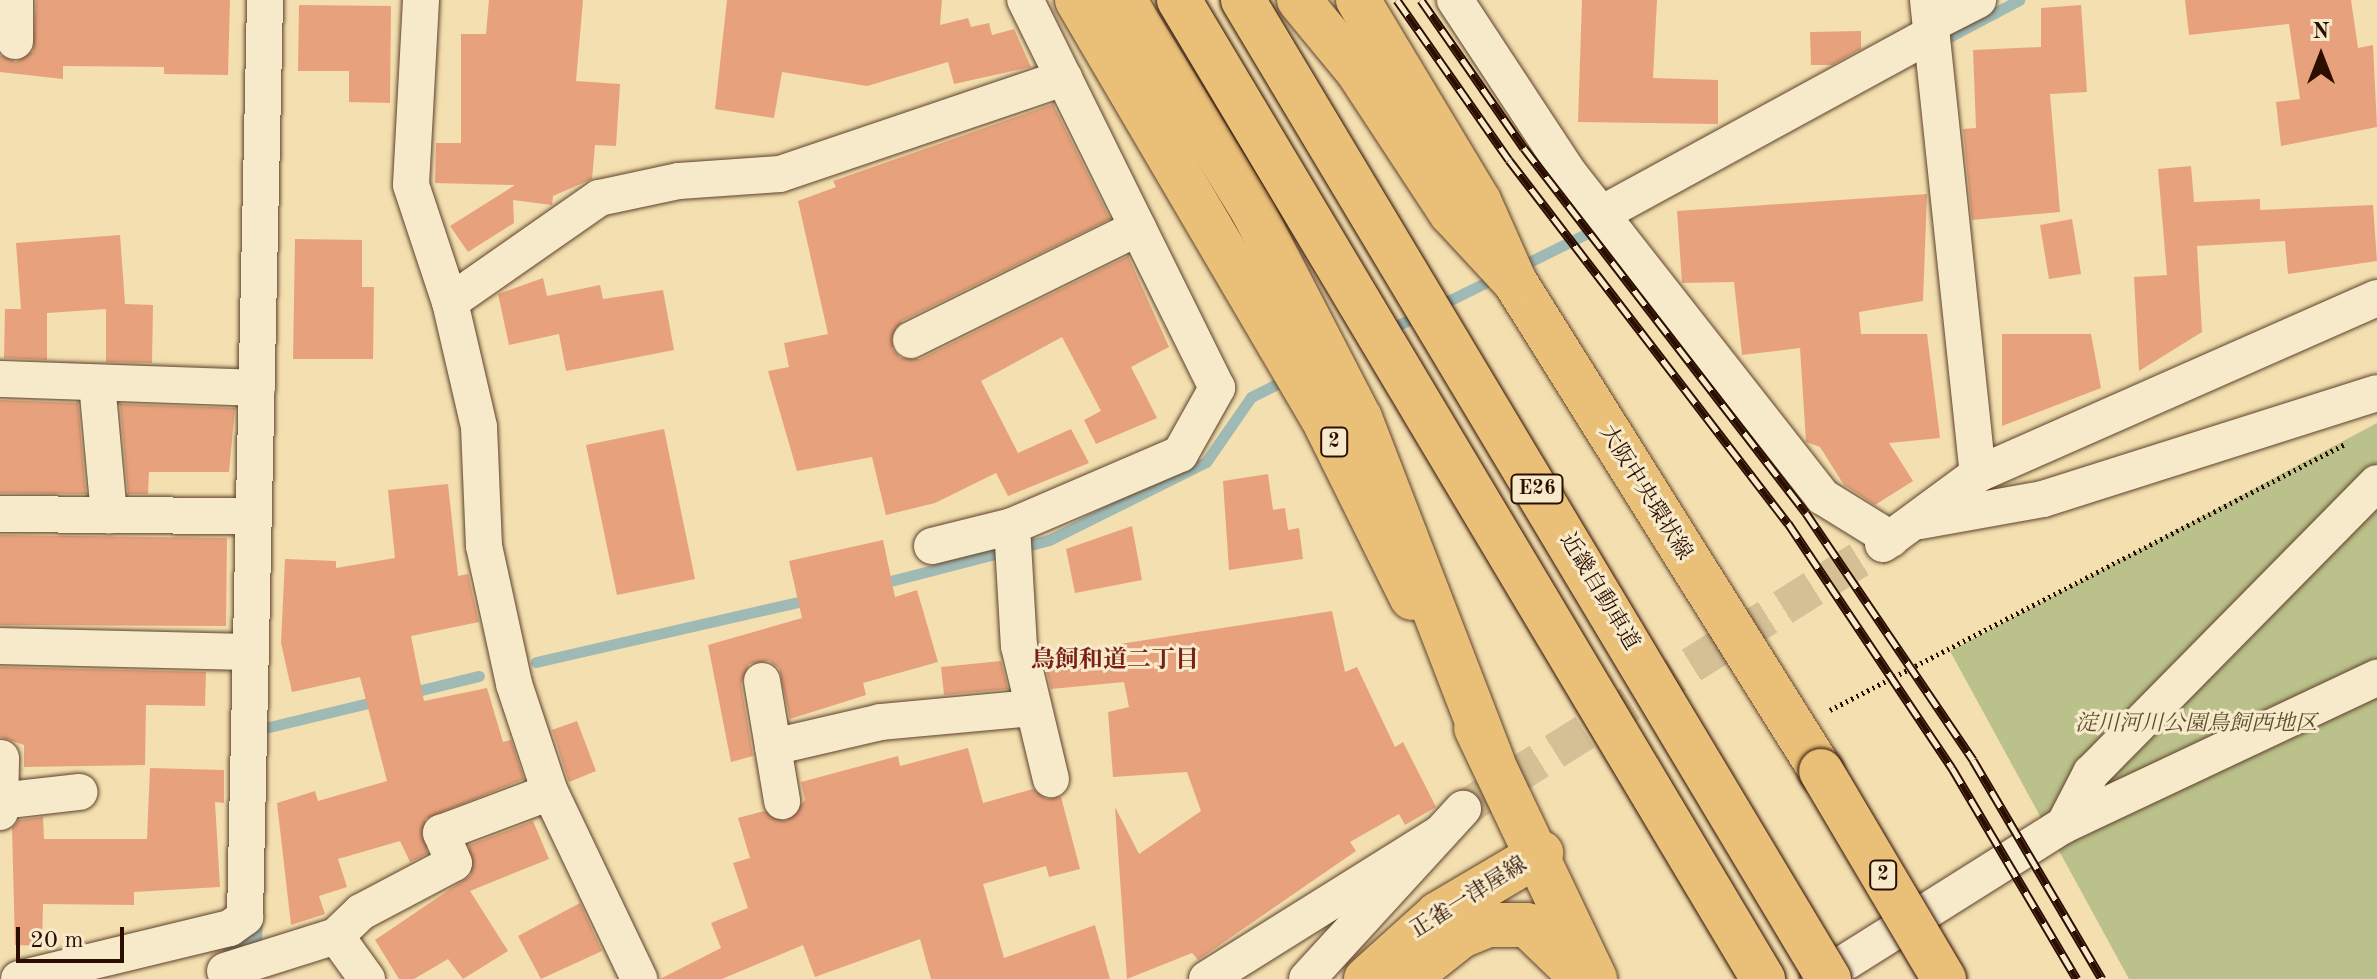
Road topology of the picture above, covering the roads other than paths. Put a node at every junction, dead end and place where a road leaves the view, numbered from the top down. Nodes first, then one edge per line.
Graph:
1 (15, 0) edge
2 (265, 0) edge
3 (421, 0) edge
4 (1025, 0) edge
5 (1077, 0) edge
6 (1124, 0) edge
7 (1179, 0) edge
8 (1243, 0) edge
9 (1299, 0) edge
10 (1358, 0) edge
11 (1455, 0) edge
12 (1978, 0) edge
13 (1930, 19) edge
14 (15, 41) dead end
15 (1064, 78) junction
16 (1588, 193) junction
17 (1138, 228) junction
18 (1515, 282) junction
19 (2377, 298) edge
20 (450, 302) junction
21 (911, 340) dead end
22 (0, 379) edge
23 (97, 383) junction
24 (257, 388) junction
25 (2377, 393) edge
26 (1978, 474) junction
27 (2377, 483) edge
28 (0, 514) edge
29 (109, 515) junction
30 (254, 516) junction
31 (1012, 526) junction
32 (1896, 535) junction
33 (932, 546) dead end
34 (0, 646) edge
35 (251, 652) junction
36 (2377, 678) edge
37 (762, 681) dead end
38 (1033, 708) junction
39 (773, 747) junction
40 (1, 758) edge
41 (1493, 762) junction
42 (1051, 779) dead end
43 (79, 792) dead end
44 (550, 792) junction
45 (0, 801) edge
46 (782, 801) dead end
47 (1463, 809) tunnel mouth
48 (0, 812) edge
49 (2064, 825) junction
50 (1439, 834) junction
51 (1541, 853) junction
52 (1545, 912) junction
53 (222, 930) junction
54 (336, 936) junction
55 (225, 975) edge
56 (19, 979) edge
57 (367, 979) edge
58 (639, 979) edge
59 (1207, 979) edge
60 (1307, 979) edge
61 (1366, 979) edge
62 (1407, 979) edge
63 (1583, 979) edge
64 (1595, 979) edge
65 (1763, 979) edge
66 (1819, 979) edge
67 (1829, 979) edge
68 (1944, 979) edge

1 - 14 street
2 - 24 street
3 - 20 street
4 - 15 street
5 - 41 main road, 2
6 - 41 main road
7 - 65 main road, E26, bridge
8 - 67 main road, 近畿自動車道 / E26, bridge
9 - 18 main road
10 - 18 main road, 大阪中央環状線 / 2
11 - 16 street
12 - 13 street
13 - 16 street
13 - 26 street
15 - 17 street
15 - 20 street
16 - 32 street
17 - 21 street
17 - 31 street
18 - 68 main road, 大阪中央環状線 / 2, bridge
19 - 26 street
20 - 44 street
22 - 23 street
23 - 24 street
23 - 29 street
24 - 30 street
25 - 32 street
26 - 32 street
27 - 49 street
28 - 29 street
29 - 30 street
30 - 35 street
31 - 33 street
31 - 38 street
34 - 35 street
35 - 53 street
36 - 49 street
37 - 39 street
38 - 39 street
38 - 42 street
39 - 46 street
40 - 45 street
41 - 51 main road, 2
43 - 45 street
44 - 54 street
44 - 58 street
45 - 48 street
47 - 50 street
49 - 66 street
50 - 59 street
50 - 60 street
51 - 52 main road, 2
51 - 61 main road, 正雀一津屋線
52 - 62 main road, 正雀一津屋線
52 - 63 main road
52 - 64 main road, 2
53 - 55 street
53 - 56 street
54 - 55 street
54 - 57 street

